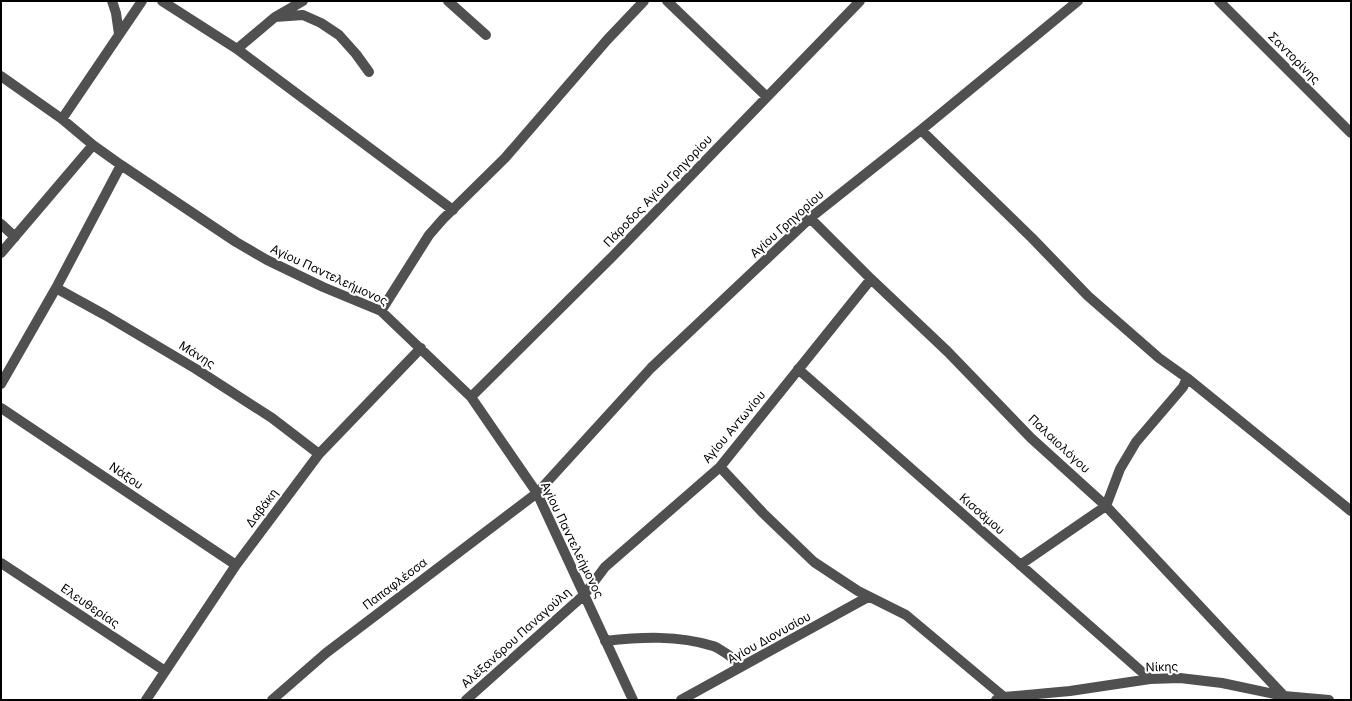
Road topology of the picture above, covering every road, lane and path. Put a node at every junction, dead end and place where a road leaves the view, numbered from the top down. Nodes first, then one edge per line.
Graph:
1 (112, 1) edge
2 (142, 1) edge
3 (162, 1) edge
4 (303, 1) edge
5 (448, 1) edge
6 (644, 1) edge
7 (667, 1) edge
8 (860, 1) edge
9 (1078, 1) edge
10 (1219, 1) edge
11 (275, 17) junction
12 (119, 34) junction
13 (486, 35) dead end
14 (238, 49) junction
15 (369, 72) dead end
16 (1, 76) edge
17 (767, 97) junction
18 (62, 119) junction
19 (921, 130) junction
20 (1351, 133) edge
21 (93, 145) junction
22 (121, 165) junction
23 (453, 210) junction
24 (810, 218) junction
25 (1, 224) edge
26 (15, 236) junction
27 (1, 253) edge
28 (871, 278) junction
29 (56, 288) junction
30 (381, 311) junction
31 (421, 348) junction
32 (798, 369) junction
33 (1187, 378) junction
34 (1, 384) edge
35 (471, 397) junction
36 (1, 408) edge
37 (319, 454) junction
38 (720, 467) junction
39 (537, 493) junction
40 (1106, 506) junction
41 (1351, 511) edge
42 (1, 563) edge
43 (236, 565) junction
44 (1020, 565) junction
45 (584, 595) junction
46 (868, 597) junction
47 (606, 641) junction
48 (743, 666) junction
49 (165, 672) junction
50 (1150, 679) junction
51 (1282, 698) edge
52 (1000, 699) edge
53 (146, 700) edge
54 (272, 700) edge
55 (466, 700) edge
56 (632, 700) edge
57 (681, 700) edge
58 (1329, 700) edge

1 - 12 street
2 - 12 street
3 - 14 street
4 - 11 street
5 - 13 street
6 - 23 street
7 - 17 street
8 - 17 street, Πάροδος Αγίου Γρηγορίου
9 - 19 street, Αγίου Γρηγορίου
10 - 20 street, Σαντορίνης
11 - 14 street
11 - 15 street
12 - 18 street
14 - 23 street
16 - 18 street, Αγίου Παντελεήμονος
17 - 35 street, Πάροδος Αγίου Γρηγορίου
18 - 21 street, Αγίου Παντελεήμονος
19 - 24 street, Αγίου Γρηγορίου
19 - 33 street
21 - 22 street, Αγίου Παντελεήμονος
21 - 26 street
22 - 29 street
22 - 30 street, Αγίου Παντελεήμονος
23 - 30 street
24 - 28 street, Παλαιολόγου
24 - 39 street, Αγίου Γρηγορίου
25 - 26 street
26 - 27 street
28 - 32 street, Αγίου Αντωνίου
28 - 40 street, Παλαιολόγου
29 - 34 street
29 - 37 street, Μάνης
30 - 31 street, Αγίου Παντελεήμονος
31 - 35 street, Αγίου Παντελεήμονος
31 - 37 street, Δαβάκη
32 - 38 street, Αγίου Αντωνίου
32 - 44 street, Κισσάμου
33 - 40 street
33 - 41 street
35 - 39 street, Αγίου Παντελεήμονος
36 - 43 street, Νάξου
37 - 43 street, Δαβάκη
38 - 45 street, Αγίου Αντωνίου
38 - 46 street
39 - 45 street, Αγίου Παντελεήμονος
39 - 54 street, Παπαφλέσσα
40 - 44 street
40 - 51 street, Παλαιολόγου
42 - 49 street, Ελευθερίας
43 - 49 street, Δαβάκη
44 - 50 street, Κισσάμου
45 - 47 street, Αγίου Παντελεήμονος
45 - 55 street, Αλέξανδρου Παναγούλη
46 - 48 street, Αγίου Διονυσίου
46 - 52 street
47 - 48 street
47 - 56 street, Αγίου Παντελεήμονος
48 - 57 street, Αγίου Διονυσίου
49 - 53 street, Δαβάκη
50 - 51 street, Νίκης
50 - 52 street, Νίκης
51 - 58 street, Νίκης

